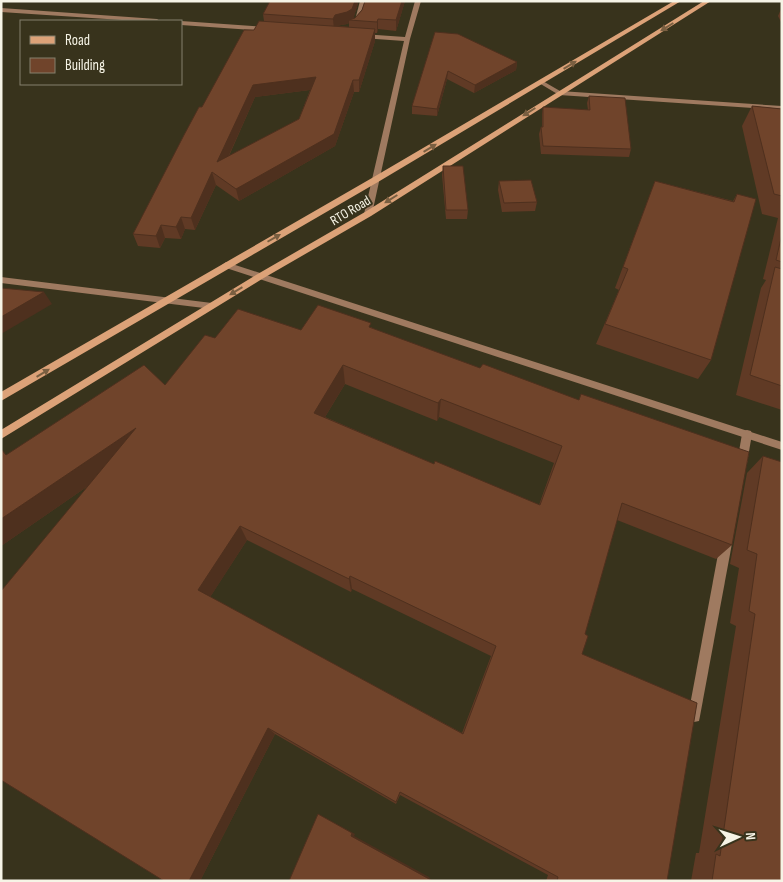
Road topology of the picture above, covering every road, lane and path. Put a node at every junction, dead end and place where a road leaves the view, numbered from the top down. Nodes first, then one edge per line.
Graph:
1 (363, 1) edge
2 (418, 1) edge
3 (678, 1) edge
4 (708, 1) edge
5 (1, 10) edge
6 (143, 20) edge
7 (182, 23) edge
8 (351, 28) edge
9 (279, 30) edge
10 (358, 35) edge
11 (406, 39) junction
12 (541, 82) junction
13 (559, 93) junction
14 (782, 108) edge
15 (375, 180) junction
16 (368, 214) junction
17 (226, 265) junction
18 (259, 277) junction
19 (1, 280) edge
20 (167, 300) junction
21 (212, 306) junction
22 (1, 398) edge
23 (747, 434) junction
24 (1, 435) edge
25 (782, 446) edge
26 (740, 475) edge
27 (730, 523) edge
28 (692, 726) edge

1 - 8 street
2 - 11 street
12 -> 3 street, RTO Road
4 -> 13 street, RTO Road
5 - 6 street
7 - 9 street
10 - 11 street
11 - 15 street
12 - 13 street
15 -> 12 street, RTO Road
13 - 14 street
13 -> 16 street, RTO Road
15 - 16 street
17 -> 15 street, RTO Road
16 - 18 street, RTO Road
17 - 18 street
17 - 20 street, RTO Road
18 -> 21 street, RTO Road
18 - 23 street
19 - 20 street
20 - 21 street
22 -> 20 street, RTO Road
21 - 24 street, RTO Road
23 - 25 street
23 - 26 street
27 - 28 street

